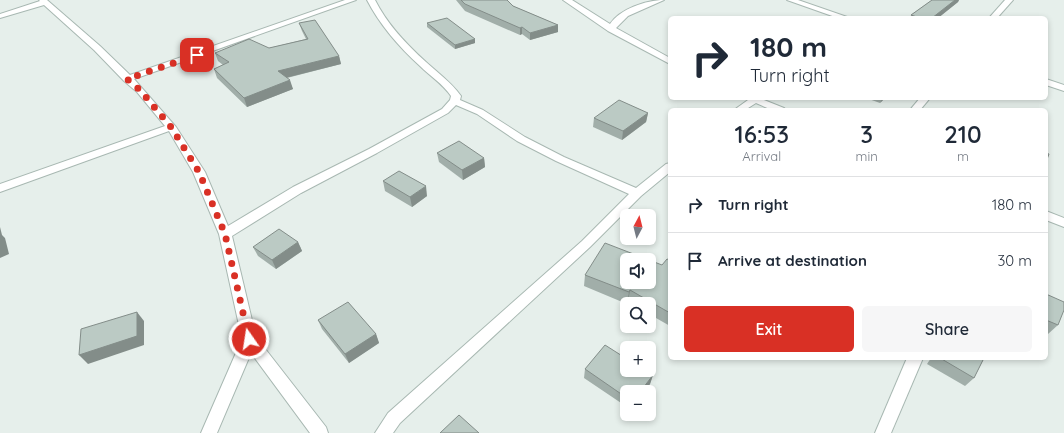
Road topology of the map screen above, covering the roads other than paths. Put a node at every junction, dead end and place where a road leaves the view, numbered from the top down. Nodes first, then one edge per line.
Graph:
1 (352, 0) edge
2 (371, 0) edge
3 (567, 0) edge
4 (660, 0) edge
5 (791, 0) edge
6 (1009, 0) edge
7 (44, 1) edge
8 (0, 16) edge
9 (840, 16) edge
10 (995, 16) edge
11 (611, 29) junction
12 (668, 60) edge
13 (127, 79) junction
14 (1048, 83) edge
15 (1064, 88) edge
16 (751, 100) edge
17 (755, 100) edge
18 (923, 100) edge
19 (455, 101) junction
20 (741, 108) edge
21 (776, 108) edge
22 (917, 108) edge
23 (171, 127) junction
24 (668, 168) edge
25 (0, 188) edge
26 (637, 193) junction
27 (1048, 216) edge
28 (1064, 223) edge
29 (225, 234) junction
30 (249, 339) junction
31 (914, 360) edge
32 (209, 433) edge
33 (320, 433) edge
34 (383, 433) edge
35 (883, 433) edge

1 - 13 street
2 - 19 street
3 - 11 street
4 - 11 street
5 - 9 street
6 - 10 street
7 - 8 street
7 - 13 street
11 - 12 street
13 - 23 street
14 - 15 street
16 - 20 street
17 - 21 street
18 - 22 street
19 - 26 street
19 - 29 street
23 - 25 street
23 - 29 street
24 - 26 street
26 - 34 street
27 - 28 street
29 - 30 street
30 - 32 street
30 - 33 street
31 - 35 street

